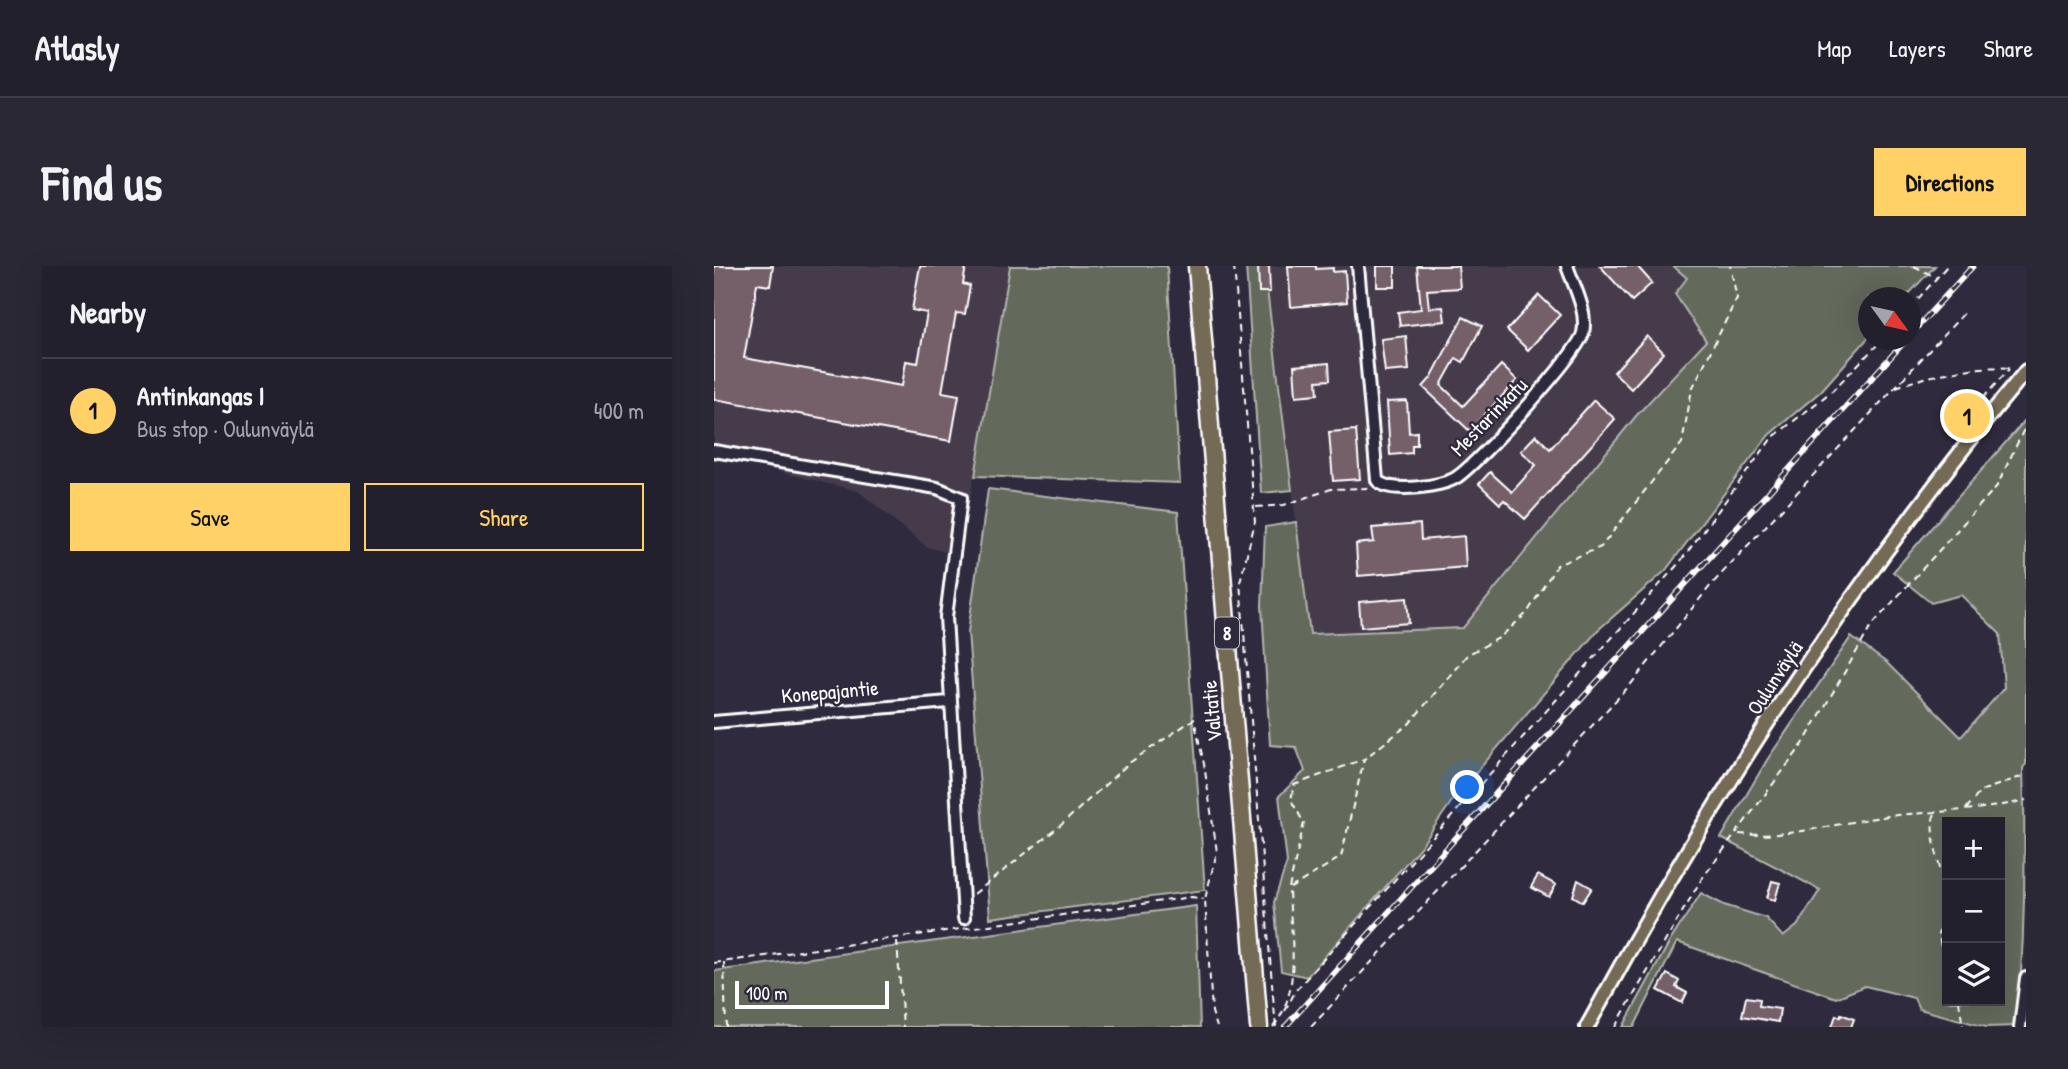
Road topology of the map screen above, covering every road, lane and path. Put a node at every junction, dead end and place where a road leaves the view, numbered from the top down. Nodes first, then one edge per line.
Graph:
1 (1197, 266) edge
2 (1234, 266) edge
3 (1358, 266) edge
4 (1567, 266) edge
5 (1730, 266) edge
6 (1914, 266) edge
7 (1947, 266) edge
8 (1937, 278) junction
9 (1921, 296) edge
10 (1966, 311) dead end
11 (1872, 350) edge
12 (2026, 371) edge
13 (1895, 387) junction
14 (1968, 416) dead end
15 (2026, 425) edge
16 (714, 451) edge
17 (1388, 487) junction
18 (1255, 507) junction
19 (948, 702) junction
20 (714, 722) edge
21 (1364, 759) junction
22 (2026, 775) edge
23 (2026, 800) edge
24 (1966, 810) junction
25 (1936, 813) junction
26 (1737, 834) junction
27 (1943, 880) edge
28 (1289, 889) junction
29 (972, 895) dead end
30 (1205, 899) junction
31 (964, 918) joint
32 (1942, 926) edge
33 (959, 930) junction
34 (897, 940) junction
35 (1942, 950) edge
36 (723, 961) junction
37 (714, 962) edge
38 (2026, 978) edge
39 (1265, 998) junction
40 (1960, 1006) edge
41 (1283, 1015) junction
42 (726, 1027) edge
43 (903, 1027) edge
44 (1217, 1027) edge
45 (1259, 1027) edge
46 (1274, 1027) edge
47 (1311, 1027) edge
48 (1587, 1027) edge
49 (1615, 1027) edge
50 (1963, 1027) edge
51 (2020, 1027) edge

1 - 39 highway, Valtatie / 8
2 - 18 path
3 - 17 street
4 - 17 street, Mestarinkatu
5 - 21 path
6 - 8 path
7 - 8 path
8 - 9 path
10 - 13 path
11 - 41 path
12 - 48 main road, Oulunväylä
13 - 14 path
13 - 47 path
15 - 26 path
16 - 19 street
17 - 18 path
18 - 39 path
19 - 20 street, Konepajantie
19 - 31 street
21 - 28 path
21 - 28 path
22 - 24 path
23 - 24 path
24 - 25 path
25 - 26 path
25 - 27 path
26 - 49 path
28 - 41 path
29 - 30 path
30 - 33 path
30 - 44 path
31 - 33 path
32 - 35 path
33 - 34 path
34 - 36 path
34 - 43 path
36 - 37 path
36 - 42 path
38 - 51 street
39 - 45 highway, Valtatie / 8
39 - 46 path, bridge
40 - 50 path
41 - 46 path

